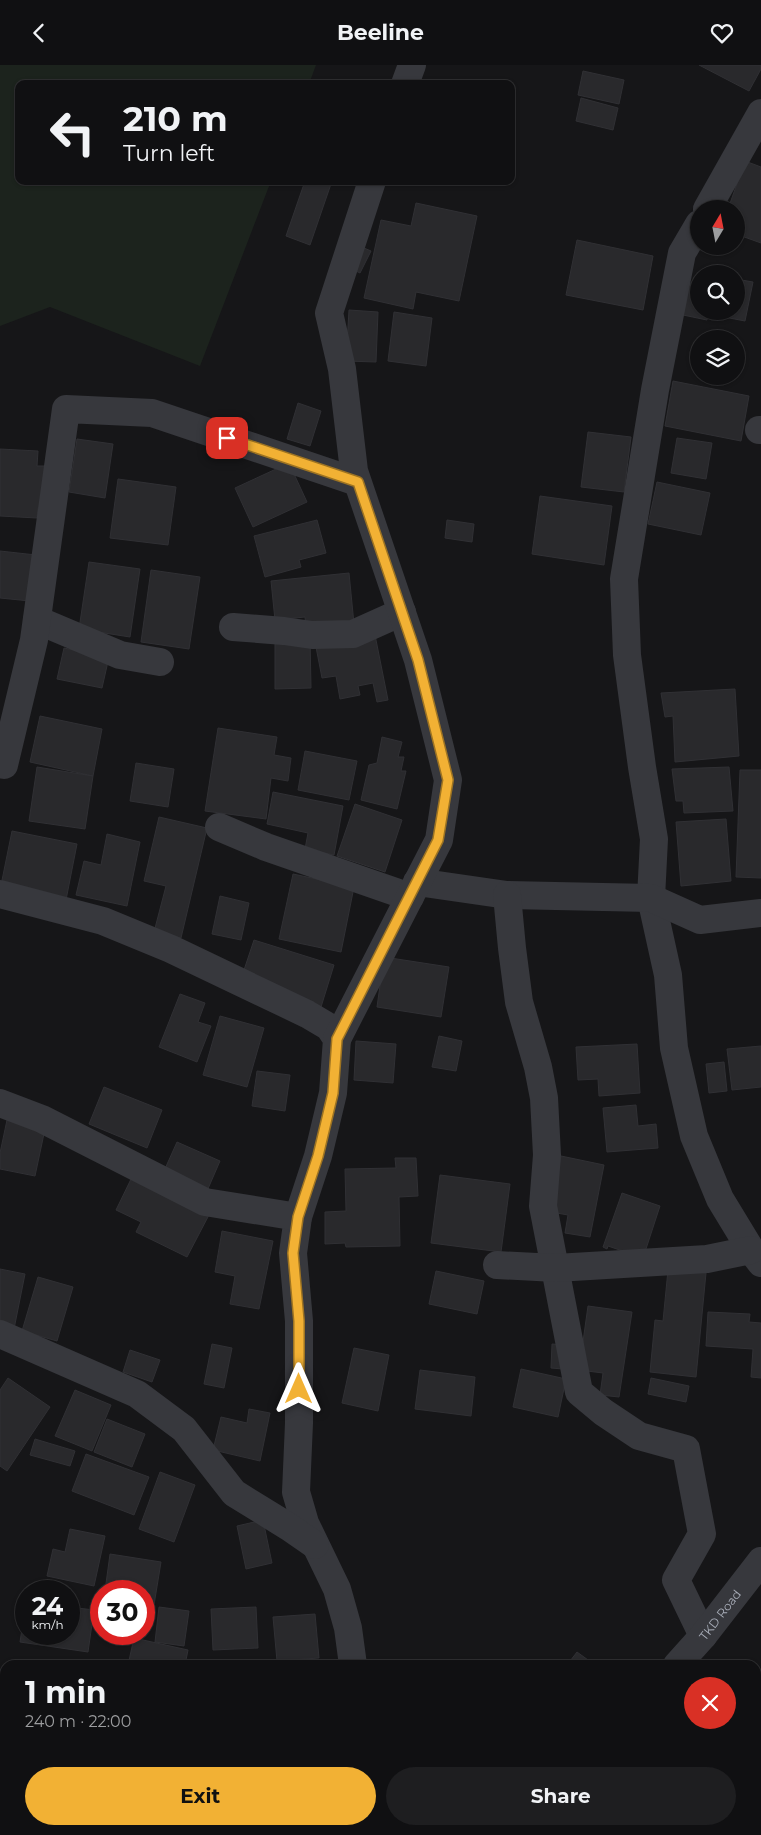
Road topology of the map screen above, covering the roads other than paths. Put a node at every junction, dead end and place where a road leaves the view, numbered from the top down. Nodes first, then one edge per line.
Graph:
1 (412, 65) edge
2 (406, 80) edge
3 (761, 113) edge
4 (371, 185) edge
5 (712, 200) edge
6 (690, 239) edge
7 (358, 482) junction
8 (402, 612) junction
9 (37, 620) junction
10 (233, 627) dead end
11 (160, 662) dead end
12 (0, 764) edge
13 (218, 827) dead end
14 (413, 889) junction
15 (0, 894) edge
16 (508, 895) junction
17 (651, 898) junction
18 (761, 913) edge
19 (337, 1039) junction
20 (0, 1103) edge
21 (298, 1217) junction
22 (756, 1257) edge
23 (497, 1265) dead end
24 (556, 1268) junction
25 (0, 1334) edge
26 (316, 1546) junction
27 (761, 1561) edge
28 (703, 1636) junction
29 (352, 1660) edge
30 (681, 1660) edge

1 - 2 street
3 - 5 street
4 - 7 street
6 - 17 street
7 - 8 street
7 - 9 street
8 - 10 street
8 - 14 street
9 - 11 street
9 - 12 street
13 - 14 street
14 - 16 street
14 - 19 street
15 - 19 street
16 - 17 street
16 - 24 street
17 - 18 street
17 - 22 street
19 - 21 street
20 - 21 street
21 - 26 street
22 - 24 street
23 - 24 street
24 - 28 street
25 - 26 street
26 - 29 street
27 - 28 street, TKD Road
28 - 30 street, TKD Road

